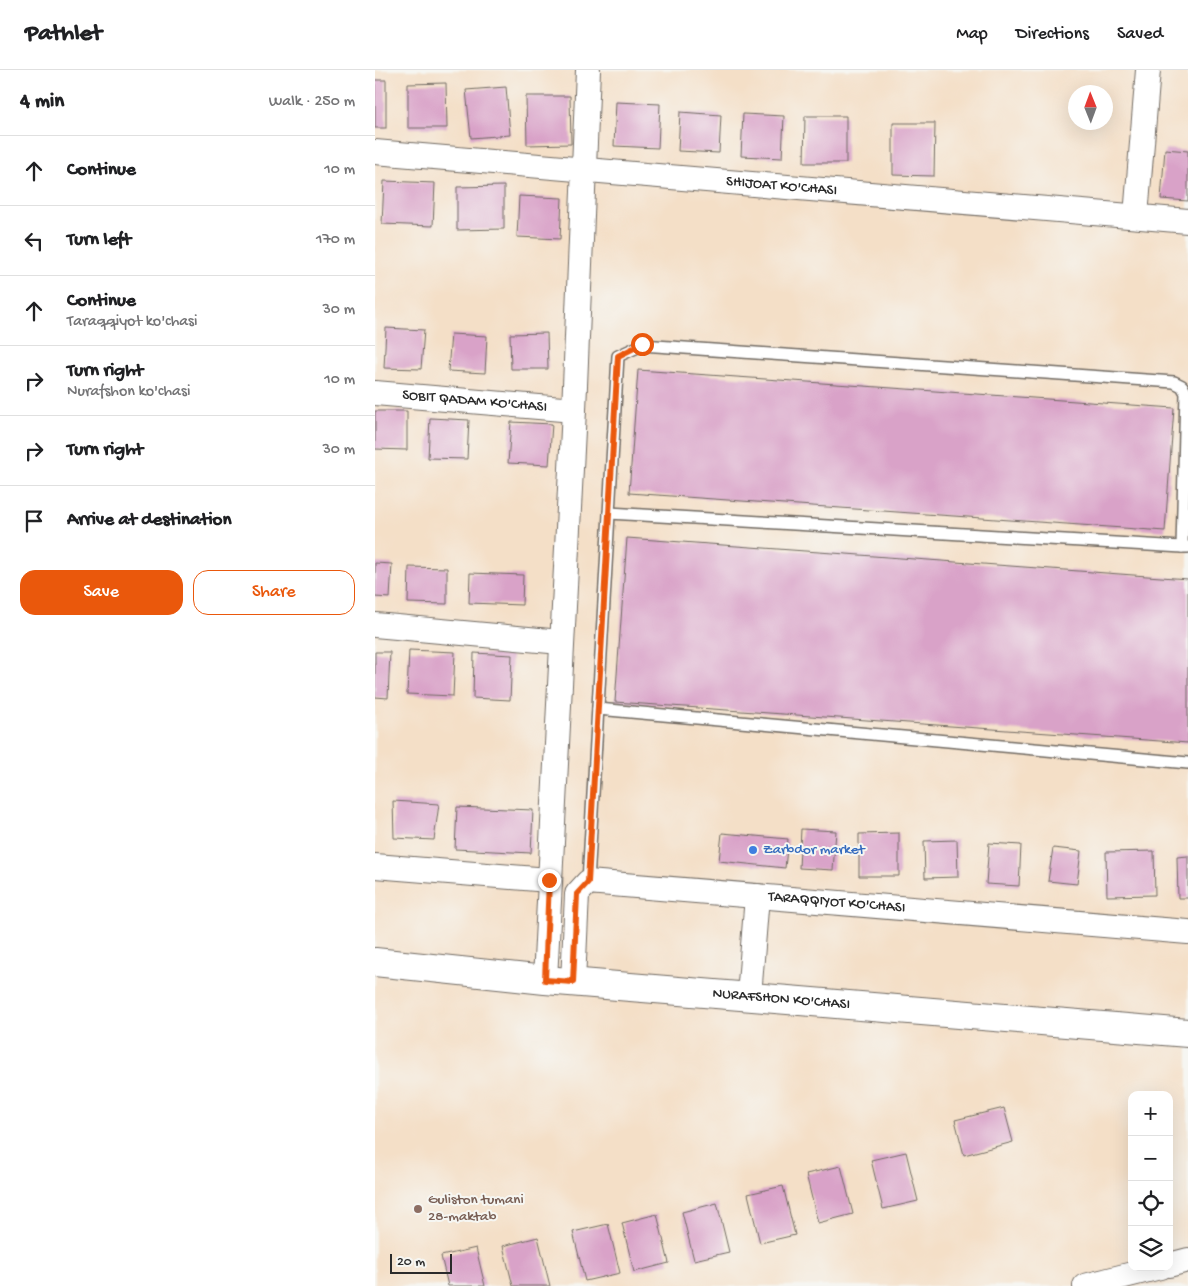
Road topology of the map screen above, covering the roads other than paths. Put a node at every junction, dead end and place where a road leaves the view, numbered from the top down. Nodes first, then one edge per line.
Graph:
1 (588, 70) edge
2 (1148, 70) edge
3 (375, 152) edge
4 (583, 171) junction
5 (1136, 216) junction
6 (1188, 221) edge
7 (375, 394) edge
8 (574, 410) junction
9 (609, 513) junction
10 (1185, 547) edge
11 (375, 625) edge
12 (561, 642) junction
13 (598, 710) junction
14 (1188, 763) edge
15 (375, 866) edge
16 (549, 880) junction
17 (588, 882) junction
18 (757, 896) junction
19 (1188, 932) edge
20 (375, 962) edge
21 (545, 980) junction
22 (573, 982) junction
23 (749, 996) junction
24 (1188, 1033) edge
25 (1188, 1260) edge
26 (1173, 1264) edge
27 (1144, 1271) edge
28 (1085, 1286) edge

1 - 4 street
2 - 5 street
3 - 4 street, SHIJOAT KO'CHASI
4 - 5 street, SHIJOAT KO'CHASI
4 - 8 street
5 - 6 street, SHIJOAT KO'CHASI
7 - 8 street, SOBIT QADAM KO'CHASI
8 - 12 street
9 - 10 lane
9 - 10 lane
9 - 13 lane
11 - 12 street
12 - 16 street
13 - 14 lane
13 - 17 lane
15 - 16 street
16 - 21 street
17 - 18 street, TARAQQIYOT KO'CHASI
17 - 22 street
18 - 19 street, TARAQQIYOT KO'CHASI
18 - 23 street
20 - 21 street, NURAFSHON KO'CHASI
21 - 22 street, NURAFSHON KO'CHASI
22 - 23 street, NURAFSHON KO'CHASI
23 - 24 street, NURAFSHON KO'CHASI
25 - 26 street
27 - 28 street

